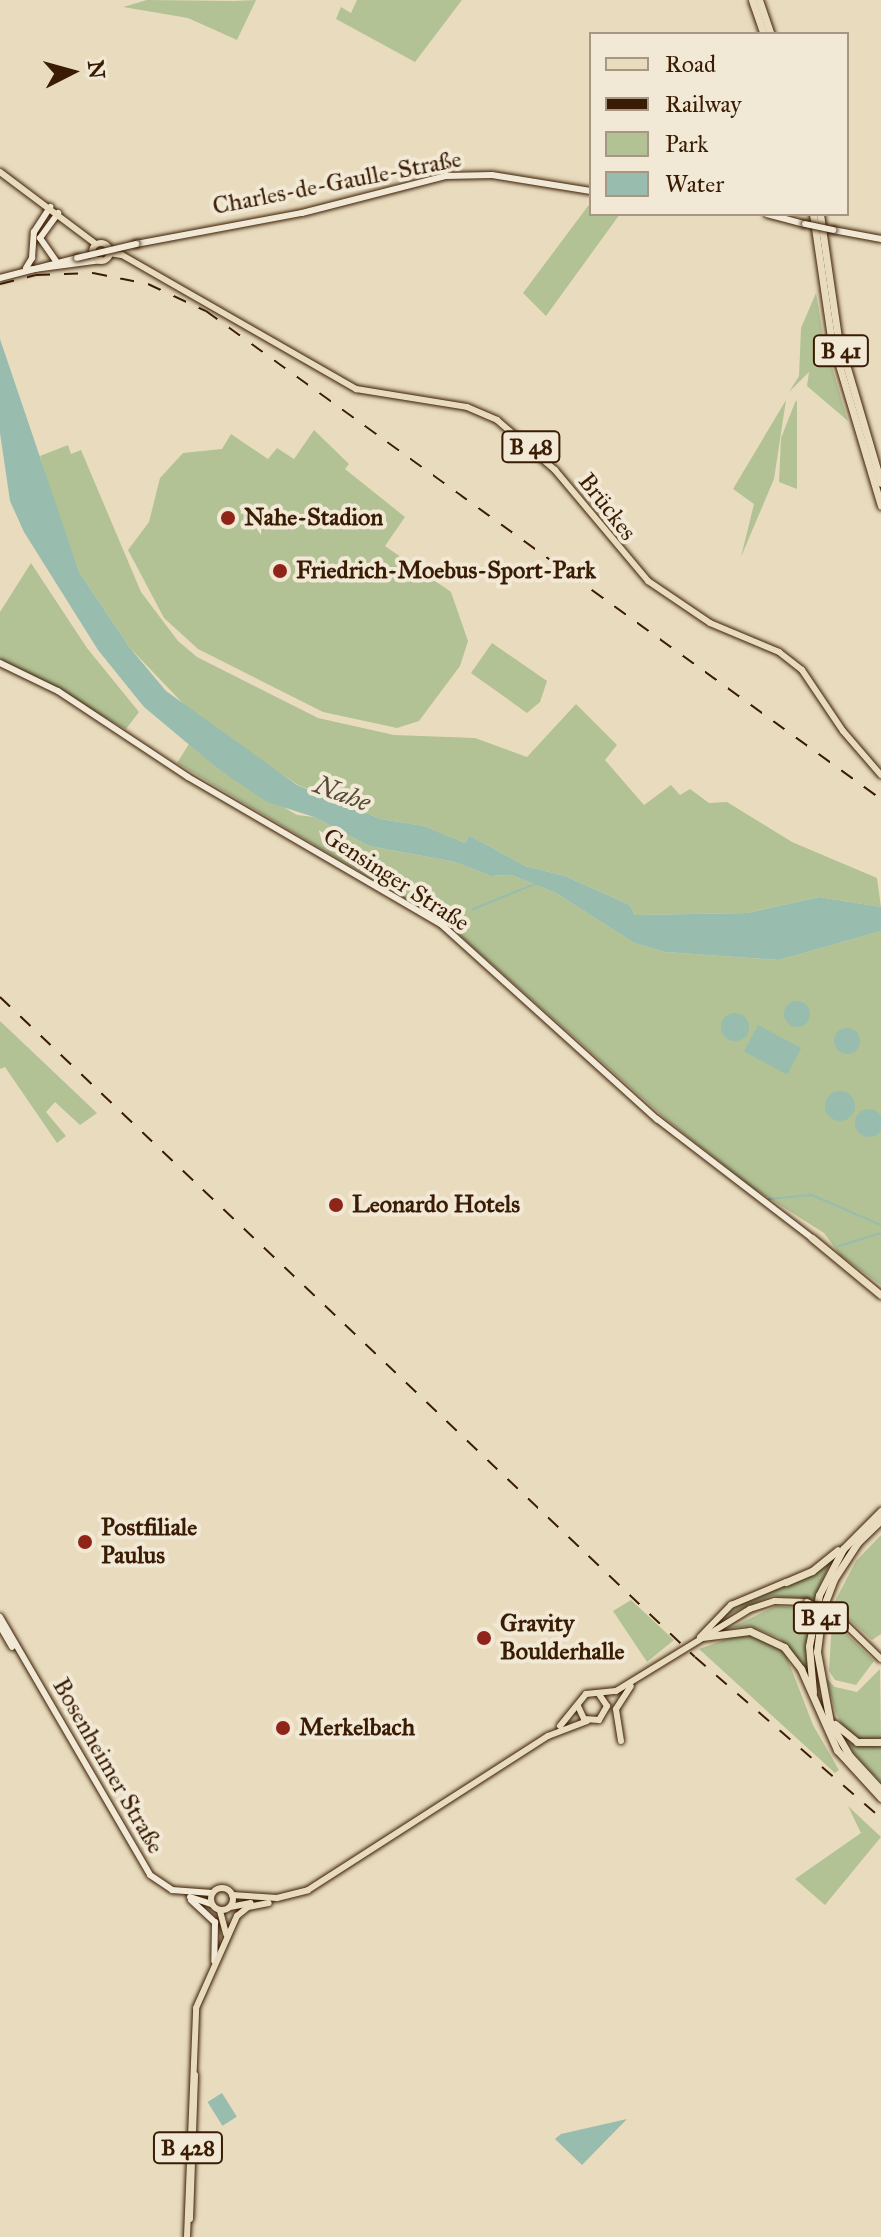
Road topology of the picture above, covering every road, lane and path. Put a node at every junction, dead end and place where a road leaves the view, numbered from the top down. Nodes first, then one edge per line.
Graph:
1 (752, 0) edge
2 (761, 0) edge
3 (763, 32) edge
4 (770, 32) edge
5 (0, 172) edge
6 (589, 191) edge
7 (50, 207) junction
8 (58, 213) junction
9 (773, 216) edge
10 (779, 216) edge
11 (813, 216) edge
12 (820, 216) edge
13 (786, 220) junction
14 (881, 239) edge
15 (96, 244) junction
16 (109, 253) junction
17 (101, 260) junction
18 (56, 261) junction
19 (24, 269) junction
20 (0, 278) edge
21 (881, 483) edge
22 (881, 506) edge
23 (0, 663) edge
24 (881, 775) edge
25 (812, 1238) joint
26 (881, 1295) edge
27 (881, 1511) edge
28 (881, 1522) edge
29 (849, 1541) junction
30 (786, 1582) joint
31 (0, 1617) edge
32 (0, 1626) edge
33 (701, 1638) junction
34 (881, 1662) edge
35 (643, 1675) junction
36 (632, 1682) junction
37 (599, 1694) junction
38 (578, 1706) junction
39 (607, 1706) junction
40 (822, 1711) junction
41 (587, 1721) junction
42 (549, 1735) junction
43 (621, 1741) dead end
44 (881, 1742) edge
45 (881, 1790) edge
46 (881, 1798) edge
47 (308, 1890) junction
48 (212, 1893) junction
49 (232, 1895) junction
50 (184, 1896) junction
51 (269, 1903) junction
52 (211, 1904) junction
53 (229, 1908) junction
54 (220, 1911) junction
55 (226, 1937) junction
56 (214, 1961) junction
57 (187, 2237) edge

1 - 3 highway
2 - 4 highway
5 - 7 main road
6 - 18 street, Charles-de-Gaulle-Straße, bridge
7 - 8 main road
7 - 19 street
8 - 15 main road
8 - 18 street
9 - 13 street
10 - 13 street
11 - 22 highway, B 41
12 - 21 highway, B 41
13 - 14 street, bridge
15 - 16 main road
15 - 17 main road
16 - 17 main road
16 - 24 main road, Brückes / B 48
17 - 19 street
18 - 19 street, Charles-de-Gaulle-Straße
19 - 20 street, Charles-de-Gaulle-Straße
23 - 25 street, Gensinger Straße
25 - 26 highway
27 - 29 highway, B 41
28 - 40 highway, B 41
29 - 30 highway
29 - 40 highway, B 41
30 - 33 main road
31 - 48 street, Bosenheimer Straße
32 - 50 street, Bosenheimer Straße
33 - 34 main road, B 41, bridge
33 - 35 main road
33 - 40 highway, B 41
35 - 36 main road
35 - 43 main road
36 - 37 main road
36 - 39 main road
36 - 42 main road
37 - 38 main road
37 - 39 main road
38 - 41 main road
38 - 42 main road, B 428
39 - 41 main road
40 - 44 highway, B 41
40 - 45 highway, B 41
40 - 46 highway, B 41
41 - 42 main road, B 428
42 - 47 main road, B 428
47 - 49 main road, B 428
47 - 51 main road, B 428
48 - 49 main road
48 - 52 main road
49 - 53 main road
50 - 52 street, Bosenheimer Straße
50 - 56 street
51 - 53 main road, B 428
51 - 55 main road, B 428
52 - 54 main road
53 - 54 main road
53 - 55 main road, B 428
54 - 55 main road
55 - 56 main road, B 428
56 - 57 main road, B 428

